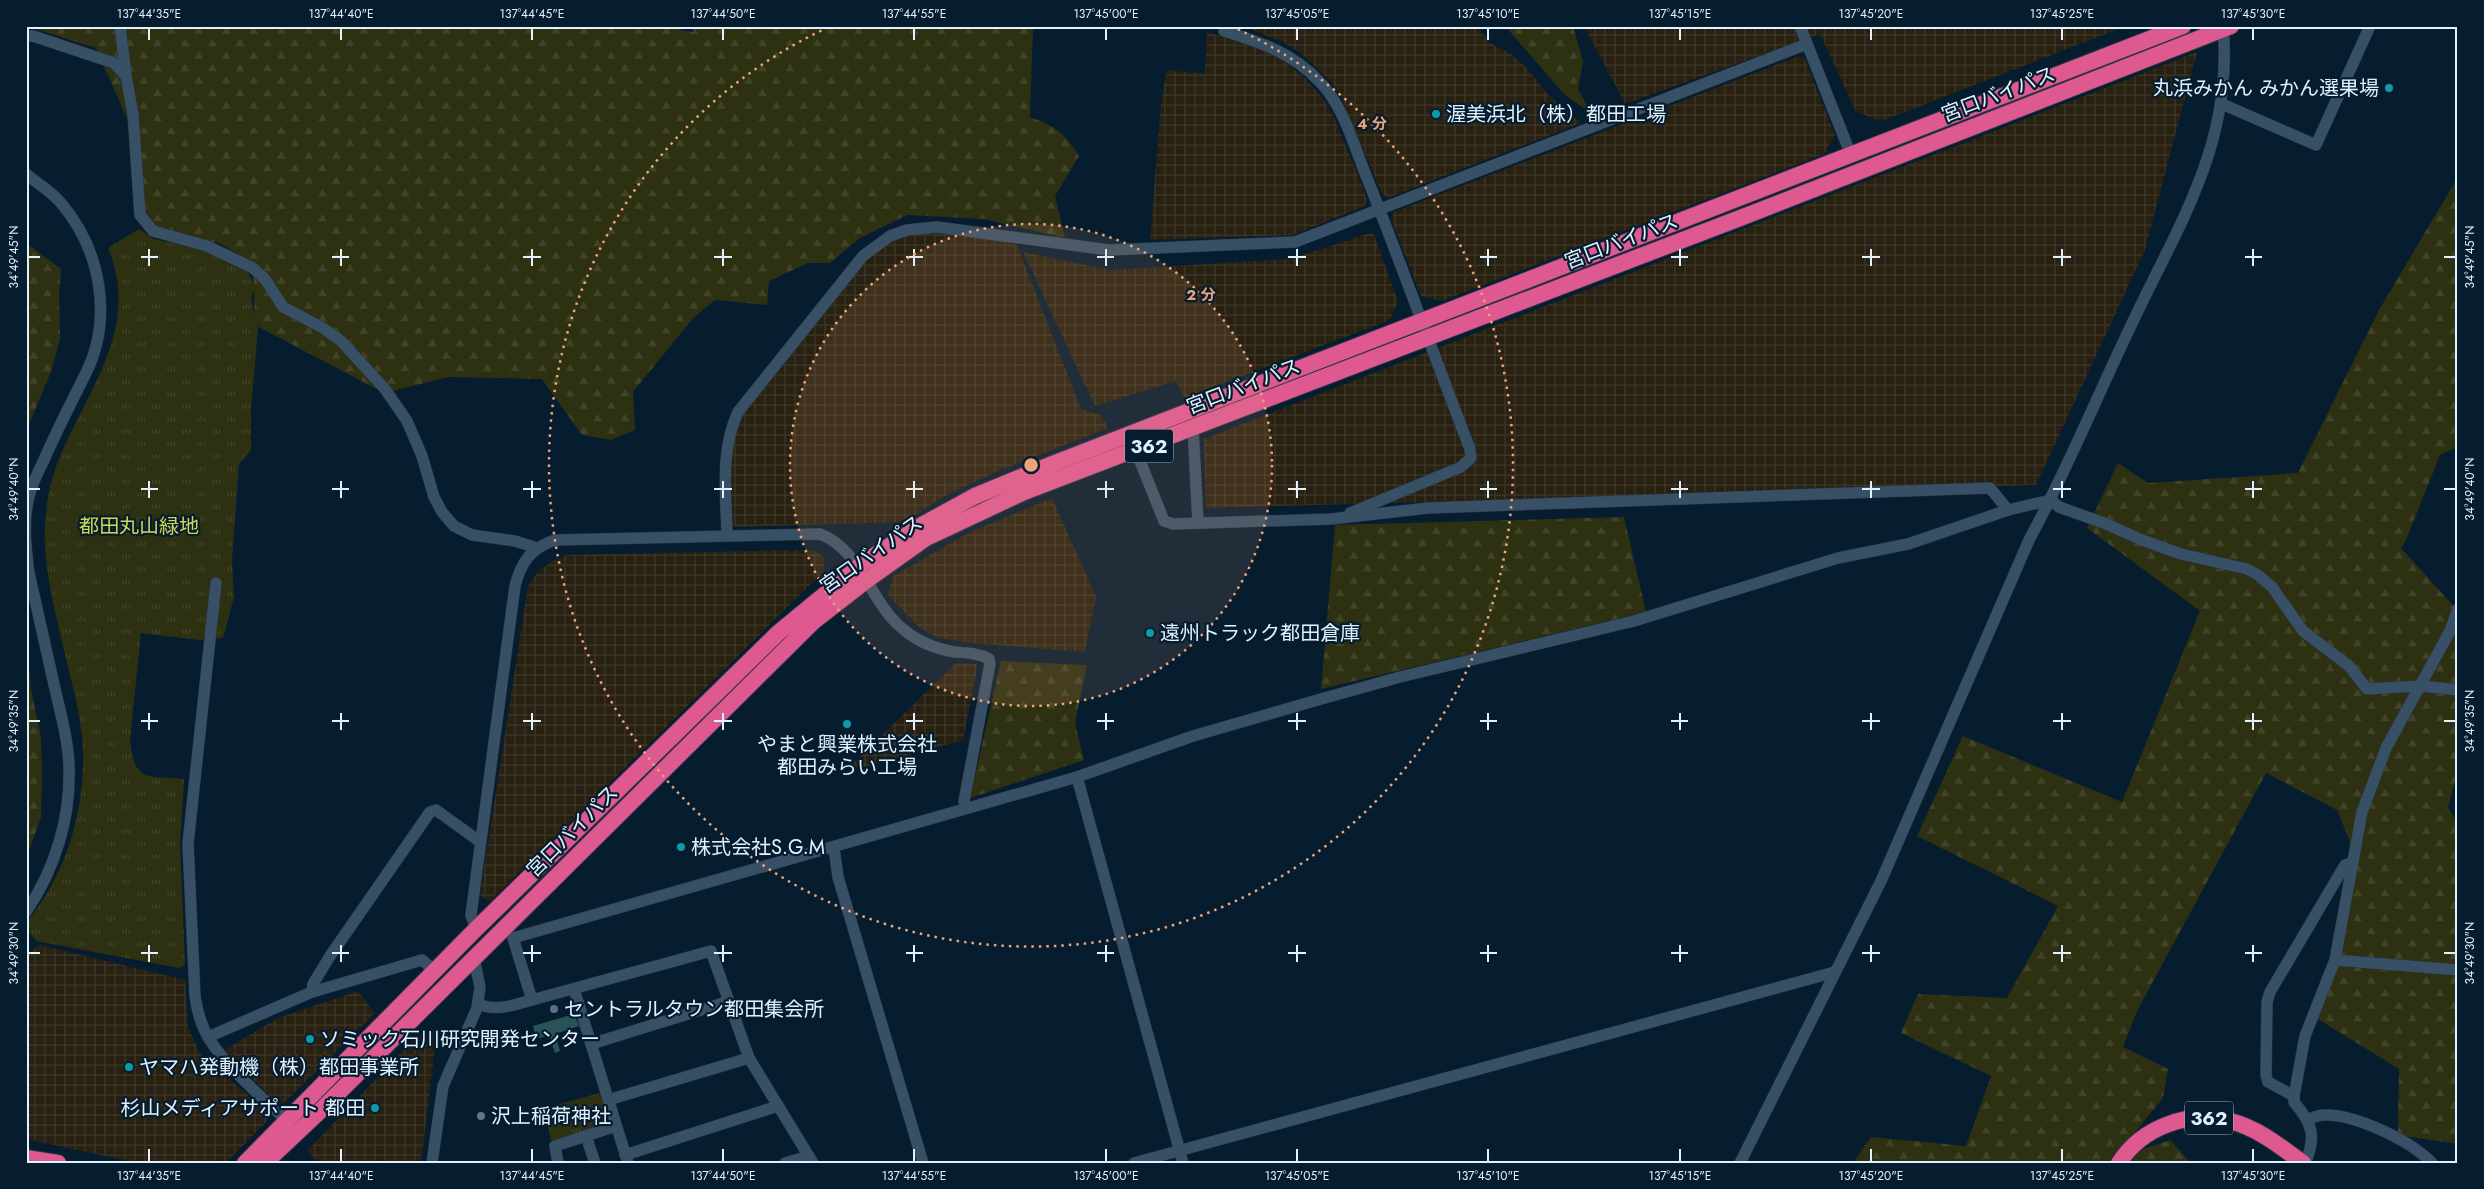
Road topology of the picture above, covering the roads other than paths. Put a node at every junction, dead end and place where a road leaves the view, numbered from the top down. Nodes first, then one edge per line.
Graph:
1 (120, 26) edge
2 (1800, 26) edge
3 (2183, 26) edge
4 (2370, 26) edge
5 (2225, 27) edge
6 (1224, 31) dead end
7 (26, 36) edge
8 (1807, 44) junction
9 (126, 76) junction
10 (2222, 104) junction
11 (1851, 155) junction
12 (26, 174) edge
13 (1379, 209) junction
14 (1420, 322) junction
15 (1427, 338) junction
16 (1193, 428) junction
17 (1136, 451) junction
18 (2051, 500) junction
19 (2008, 510) junction
20 (1335, 519) junction
21 (1198, 523) junction
22 (727, 534) junction
23 (536, 548) junction
24 (862, 573) junction
25 (216, 583) dead end
26 (2458, 609) edge
27 (2421, 686) junction
28 (2458, 690) edge
29 (1076, 777) junction
30 (966, 808) junction
31 (479, 841) junction
32 (834, 848) junction
33 (2353, 862) junction
34 (26, 912) edge
35 (476, 929) junction
36 (474, 958) junction
37 (2335, 960) junction
38 (2458, 970) edge
39 (435, 971) junction
40 (1834, 972) junction
41 (574, 989) junction
42 (312, 992) junction
43 (532, 1000) junction
44 (730, 1001) junction
45 (478, 1004) junction
46 (208, 1037) junction
47 (591, 1044) junction
48 (749, 1058) junction
49 (2294, 1096) junction
50 (608, 1100) junction
51 (778, 1106) junction
52 (2308, 1119) junction
53 (286, 1120) junction
54 (616, 1126) junction
55 (586, 1136) junction
56 (1181, 1157) edge
57 (26, 1158) edge
58 (627, 1159) edge
59 (811, 1159) edge
60 (58, 1163) edge
61 (245, 1163) edge
62 (265, 1163) edge
63 (432, 1163) edge
64 (558, 1163) edge
65 (595, 1163) edge
66 (784, 1163) edge
67 (923, 1163) edge
68 (1134, 1163) edge
69 (1740, 1163) edge
70 (2120, 1163) edge
71 (2304, 1163) edge
72 (2432, 1163) edge

1 - 9 street
2 - 8 street
3 - 11 highway, 宮口バイパス / 362
4 - 10 street
5 - 10 street
5 - 15 highway, 宮口バイパス / 362
6 - 13 street
7 - 9 street
8 - 11 street
8 - 13 street
9 - 23 street
10 - 18 street
11 - 14 highway, 宮口バイパス / 362
12 - 34 street
13 - 14 street
13 - 22 street
14 - 15 street
14 - 24 highway, 宮口バイパス / 362
15 - 16 highway, 宮口バイパス / 362
15 - 20 street
16 - 17 highway, 宮口バイパス / 362
16 - 21 street
17 - 21 street
17 - 24 highway, 宮口バイパス / 362
18 - 19 street
18 - 27 street
18 - 40 street
19 - 20 street
19 - 29 street
20 - 21 street
22 - 23 street
22 - 24 street
23 - 31 street
24 - 30 street
24 - 35 highway, 宮口バイパス / 362
24 - 36 highway, 宮口バイパス / 362
25 - 46 street
26 - 27 street
27 - 28 street
27 - 33 street
29 - 30 street
29 - 56 street
30 - 32 street
31 - 35 street
31 - 42 street
32 - 43 street
32 - 67 street
33 - 37 street
33 - 49 street
35 - 39 highway, 宮口バイパス / 362
36 - 45 street
36 - 62 highway, 宮口バイパス / 362
37 - 38 street
37 - 49 street
39 - 42 street
39 - 53 highway, 宮口バイパス / 362
40 - 56 street
40 - 69 street
41 - 43 street
41 - 44 street
41 - 47 street
42 - 46 street
43 - 45 street
44 - 47 street
44 - 48 street
45 - 63 street
46 - 53 street
47 - 50 street
48 - 50 street
48 - 51 street
49 - 52 street
50 - 54 street
51 - 58 street
51 - 59 street
52 - 71 street
52 - 72 street
53 - 61 highway, 宮口バイパス / 362
54 - 55 street
54 - 58 street
55 - 64 street
55 - 65 street
56 - 68 street
57 - 60 highway
59 - 66 street
70 - 71 highway, 362

